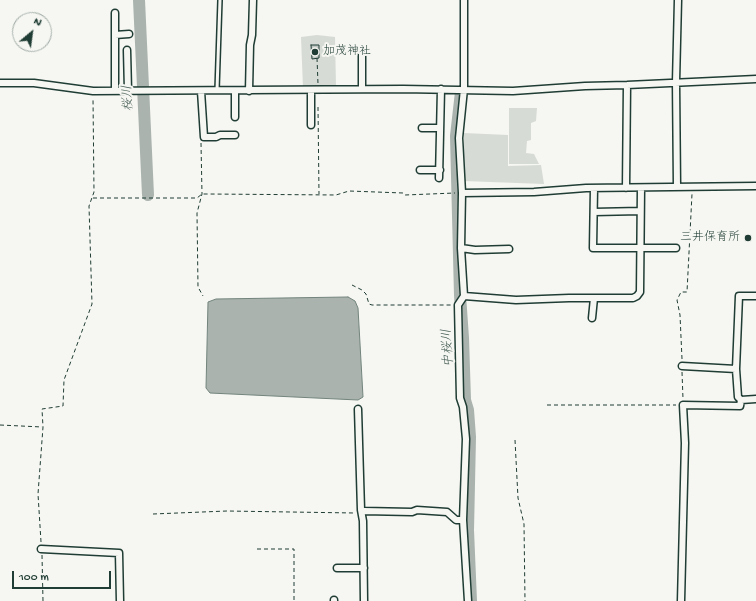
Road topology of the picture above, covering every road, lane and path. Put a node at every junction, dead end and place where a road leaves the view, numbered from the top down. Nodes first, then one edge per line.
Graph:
1 (220, 0) edge
2 (253, 0) edge
3 (464, 0) edge
4 (678, 0) edge
5 (114, 13) dead end
6 (129, 34) dead end
7 (115, 35) junction
8 (127, 50) dead end
9 (362, 51) dead end
10 (317, 58) dead end
11 (756, 79) edge
12 (676, 82) junction
13 (0, 83) edge
14 (627, 85) junction
15 (362, 89) junction
16 (441, 89) junction
17 (464, 89) junction
18 (311, 90) junction
19 (318, 90) junction
20 (93, 91) junction
21 (115, 91) junction
22 (128, 91) junction
23 (201, 91) junction
24 (217, 91) junction
25 (235, 91) junction
26 (249, 91) junction
27 (318, 103) dead end
28 (235, 117) dead end
29 (310, 125) dead end
30 (422, 128) dead end
31 (440, 128) junction
32 (235, 135) dead end
33 (204, 137) junction
34 (420, 170) dead end
35 (440, 170) junction
36 (439, 178) dead end
37 (756, 186) edge
38 (677, 187) junction
39 (692, 187) junction
40 (594, 188) junction
41 (626, 188) junction
42 (641, 188) junction
43 (459, 193) junction
44 (202, 194) junction
45 (319, 194) junction
46 (92, 198) junction
47 (640, 211) junction
48 (594, 212) junction
49 (461, 248) junction
50 (640, 248) junction
51 (676, 248) dead end
52 (509, 249) dead end
53 (352, 285) dead end
54 (203, 296) dead end
55 (756, 296) edge
56 (594, 298) junction
57 (461, 301) junction
58 (592, 318) dead end
59 (682, 366) junction
60 (736, 369) junction
61 (741, 400) junction
62 (756, 400) edge
63 (547, 405) dead end
64 (684, 405) junction
65 (358, 409) dead end
66 (0, 426) edge
67 (43, 427) junction
68 (515, 440) dead end
69 (362, 513) junction
70 (153, 514) dead end
71 (463, 520) junction
72 (42, 549) junction
73 (257, 549) dead end
74 (337, 568) dead end
75 (364, 568) junction
76 (43, 601) edge
77 (120, 601) edge
78 (294, 601) edge
79 (364, 601) edge
80 (468, 601) edge
81 (525, 601) edge
82 (681, 601) edge

1 - 24 lane
2 - 26 street
3 - 17 street
4 - 12 street
5 - 7 street
6 - 7 street
7 - 21 street
8 - 22 street
9 - 15 street
10 - 19 path
11 - 12 street
12 - 14 street
12 - 38 street
13 - 20 street
14 - 17 street
14 - 41 street
15 - 16 street
15 - 19 street
16 - 17 street
16 - 31 street
17 - 43 street
18 - 19 street
18 - 26 street
18 - 29 street
20 - 21 street
20 - 46 path
21 - 22 street
22 - 23 street
23 - 24 street
23 - 33 street
24 - 25 street
25 - 26 street
25 - 28 street
27 - 45 path
30 - 31 street
31 - 35 street
32 - 33 street
33 - 44 path
34 - 35 street
35 - 36 street
37 - 39 street
38 - 39 street
38 - 42 street
39 - 59 path
40 - 41 street
40 - 43 street
40 - 48 street
41 - 42 street
42 - 47 street
43 - 45 path
43 - 49 street
44 - 45 path
44 - 46 path
44 - 54 path
46 - 67 path
47 - 48 street
47 - 50 street
48 - 50 street
49 - 52 street
49 - 57 street
50 - 51 street
50 - 56 street
53 - 57 path
55 - 60 street
56 - 57 street
56 - 58 street
57 - 71 street
59 - 60 street
59 - 64 path
60 - 61 street
61 - 62 street
61 - 64 street
63 - 64 path
64 - 82 street
65 - 69 street
66 - 67 path
67 - 72 path
68 - 81 path
69 - 70 path
69 - 71 street
69 - 75 street
71 - 80 street
72 - 76 path
72 - 77 street
73 - 78 path
74 - 75 street
75 - 79 street

